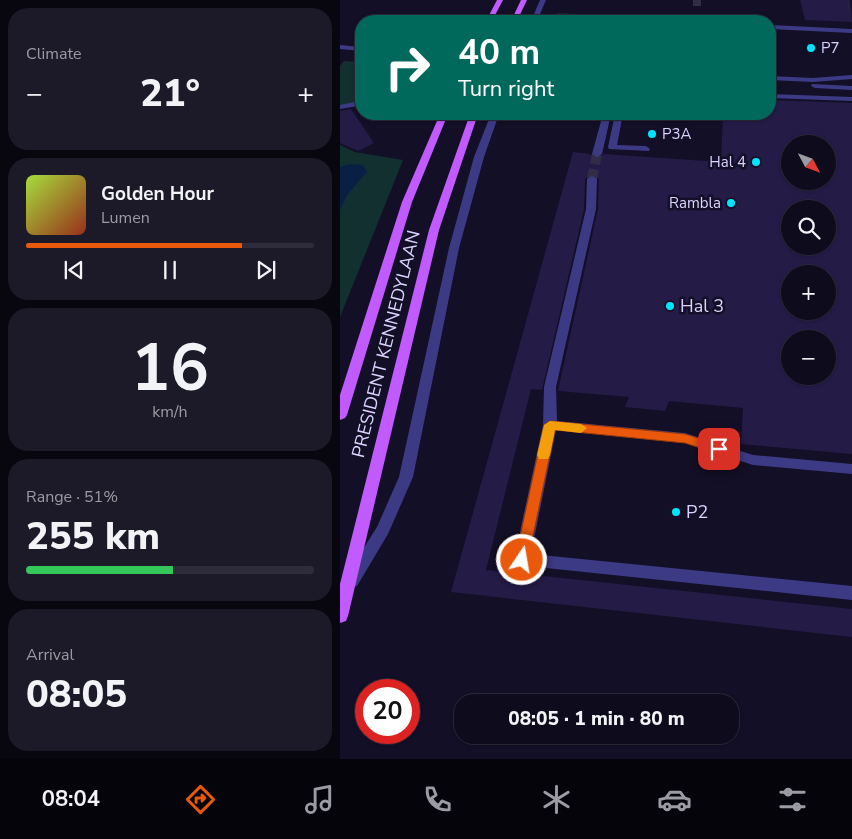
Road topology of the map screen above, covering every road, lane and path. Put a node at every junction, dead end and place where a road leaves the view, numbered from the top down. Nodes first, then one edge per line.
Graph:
1 (500, 0) edge
2 (524, 0) edge
3 (543, 0) edge
4 (492, 15) edge
5 (517, 15) edge
6 (537, 15) edge
7 (776, 27) edge
8 (852, 32) edge
9 (340, 47) edge
10 (355, 48) edge
11 (340, 53) edge
12 (355, 54) edge
13 (776, 70) edge
14 (813, 73) dead end
15 (852, 76) edge
16 (776, 78) edge
17 (776, 84) edge
18 (852, 88) edge
19 (776, 96) edge
20 (852, 99) edge
21 (355, 104) dead end
22 (340, 107) edge
23 (441, 120) edge
24 (472, 120) edge
25 (493, 120) edge
26 (606, 120) edge
27 (617, 120) edge
28 (646, 149) dead end
29 (597, 154) tunnel mouth
30 (592, 179) tunnel mouth
31 (340, 414) edge
32 (550, 425) junction
33 (852, 469) edge
34 (348, 585) junction
35 (852, 593) edge
36 (340, 616) edge

1 - 4 main road
2 - 5 main road
3 - 6 lane
7 - 8 lane
9 - 10 lane
11 - 12 lane
13 - 14 lane
15 - 16 lane
17 - 18 lane
19 - 20 lane
21 - 22 lane
23 - 31 main road, PRESIDENT KENNEDYLAAN
24 - 34 main road, PRESIDENT KENNEDYLAAN
25 - 34 lane
26 - 29 lane
27 - 28 lane
30 - 32 lane
32 - 33 lane
32 - 35 lane
34 - 36 main road, PRESIDENT KENNEDYLAAN

